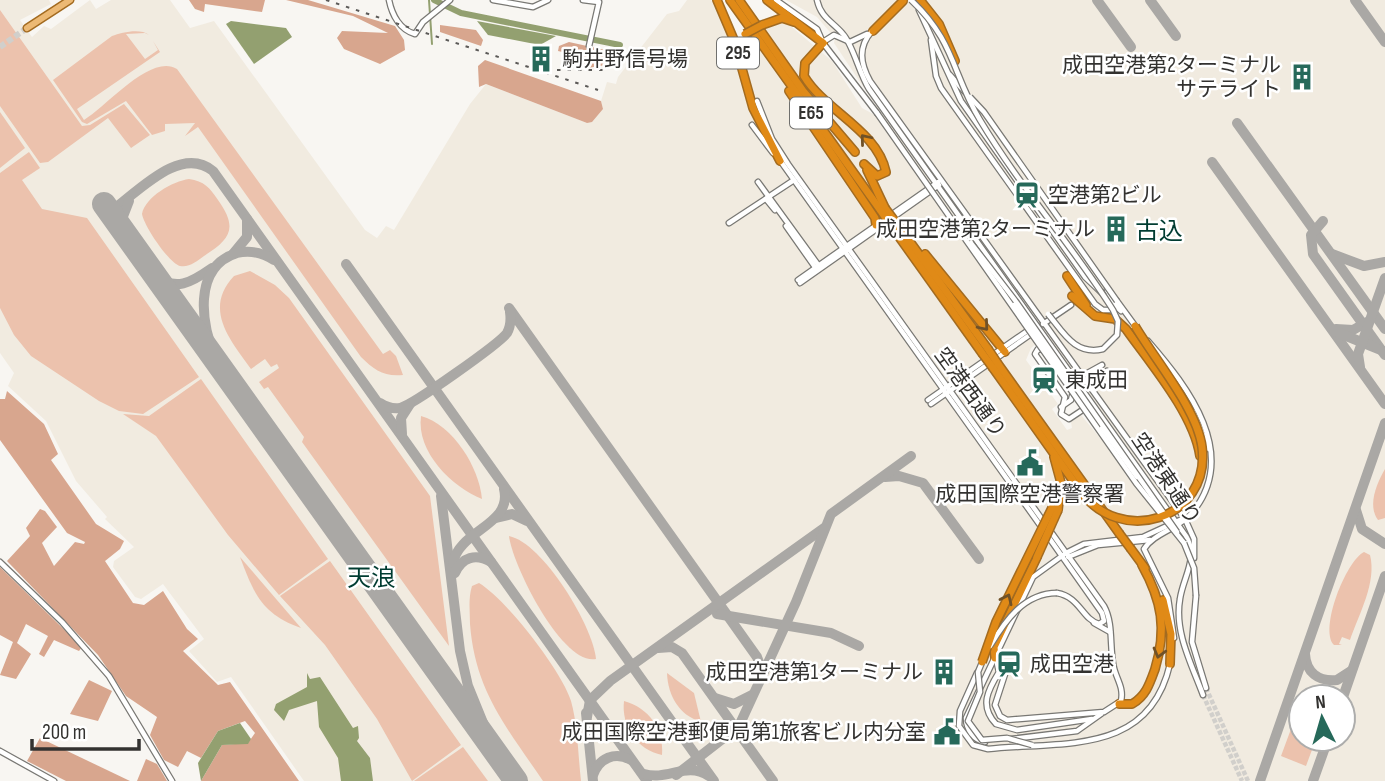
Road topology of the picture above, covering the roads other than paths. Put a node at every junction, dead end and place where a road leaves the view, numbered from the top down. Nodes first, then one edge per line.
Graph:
1 (70, 0) edge
2 (389, 0) edge
3 (493, 0) edge
4 (548, 0) edge
5 (583, 0) edge
6 (717, 0) edge
7 (730, 0) edge
8 (739, 0) edge
9 (766, 0) edge
10 (776, 0) edge
11 (817, 0) edge
12 (909, 0) edge
13 (920, 0) edge
14 (448, 1) edge
15 (740, 14) junction
16 (771, 21) junction
17 (27, 28) tunnel mouth
18 (873, 31) junction
19 (929, 32) junction
20 (848, 42) junction
21 (823, 43) junction
22 (589, 46) dead end
23 (955, 61) junction
24 (950, 75) junction
25 (967, 94) junction
26 (757, 101) dead end
27 (752, 125) dead end
28 (855, 152) dead end
29 (780, 161) junction
30 (796, 179) junction
31 (758, 182) dead end
32 (938, 183) junction
33 (767, 198) junction
34 (883, 210) junction
35 (729, 223) dead end
36 (876, 225) junction
37 (895, 226) junction
38 (911, 242) junction
39 (845, 249) junction
40 (986, 266) junction
41 (818, 268) junction
42 (1088, 273) junction
43 (1067, 276) dead end
44 (799, 282) dead end
45 (1117, 301) junction
46 (1072, 302) joint
47 (1090, 311) junction
48 (1121, 311) junction
49 (1048, 314) dead end
50 (1040, 325) junction
51 (1134, 326) junction
52 (1003, 350) junction
53 (985, 351) junction
54 (1149, 361) junction
55 (1102, 365) dead end
56 (996, 366) junction
57 (1107, 371) dead end
58 (1082, 376) junction
59 (1080, 383) junction
60 (1091, 389) junction
61 (946, 390) junction
62 (930, 402) dead end
63 (1062, 407) junction
64 (1087, 407) junction
65 (1043, 438) junction
66 (1211, 464) junction
67 (1200, 470) junction
68 (1055, 509) junction
69 (1165, 517) junction
70 (1185, 519) junction
71 (1179, 523) junction
72 (1158, 538) junction
73 (1131, 539) junction
74 (1134, 546) junction
75 (1066, 555) junction
76 (1146, 556) junction
77 (0, 562) edge
78 (1142, 565) junction
79 (1186, 574) junction
80 (1170, 613) junction
81 (1093, 622) junction
82 (1110, 632) junction
83 (995, 658) junction
84 (982, 662) junction
85 (1170, 664) joint
86 (978, 672) junction
87 (1206, 688) tunnel mouth
88 (1203, 695) tunnel mouth
89 (1119, 704) junction
90 (1104, 712) junction
91 (1098, 716) junction
92 (1032, 745) junction
93 (0, 751) edge
94 (54, 781) edge
95 (172, 781) edge

1 - 17 main road
2 - 14 street
3 - 4 street
5 - 22 street
6 - 16 highway, 295, bridge
6 - 29 highway, 295
7 - 15 highway, E65
8 - 28 highway, E65
9 - 16 highway, 295
9 - 21 highway, 295
10 - 21 street
11 - 20 street
12 - 18 highway
12 - 19 street
12 - 23 street, bridge
13 - 23 highway, bridge
15 - 34 highway, E65
15 - 36 highway
16 - 21 highway, 295
18 - 20 street
18 - 32 street, 空港東通り
19 - 24 street
19 - 48 street
20 - 21 street
20 - 32 street, 空港東通り
34 -> 21 highway, E65
21 - 40 street, bridge
23 - 25 street, bridge
24 - 48 street
24 - 48 street
25 - 42 street, bridge
25 - 45 street, bridge
26 - 30 street, 空港西通り
27 - 29 street, 空港西通り
29 - 30 street, 空港西通り
30 - 33 street
30 - 39 street, 空港西通り
31 - 33 street
32 - 36 street
32 - 39 street
32 - 50 street, 空港東通り
33 - 35 street
33 - 41 street
34 - 37 highway, E65, bridge
36 - 39 street
37 - 38 highway, E65
37 - 53 highway, E65
38 -> 52 highway
38 - 53 highway, E65
39 - 41 street
39 - 61 street, 空港西通り
40 - 64 street, bridge
40 - 69 street, bridge
41 - 44 street
42 - 45 street, bridge
42 - 49 street, bridge
43 - 47 highway
45 - 51 street
46 - 47 highway
46 - 50 street
47 - 54 highway
48 - 51 street
50 - 52 street
50 - 58 street, 空港東通り
50 - 59 street, 空港東通り
51 - 54 highway
51 - 66 street
51 - 66 street, bridge
51 - 67 highway, bridge
52 - 61 street
53 - 56 highway, E65, bridge
54 - 67 highway, bridge
55 - 58 street
56 - 65 highway, E65
56 - 74 highway, E65, bridge
57 - 60 street
58 - 59 street
58 - 60 street, 空港東通り
59 - 71 street, 空港東通り
60 - 70 street, 空港東通り
61 - 62 street
61 - 75 street, 空港西通り
63 - 63 street
63 - 64 street
64 - 69 street, bridge
65 - 67 highway, bridge
65 - 68 highway
66 - 70 street
68 - 83 highway, bridge
84 -> 68 highway, bridge
69 - 87 street, bridge
70 - 71 street
70 - 79 street, 空港東通り
71 - 72 street
71 - 73 street
71 - 79 street, 空港東通り
72 - 74 street
72 - 76 street
73 - 74 street
73 - 75 street
74 - 75 street
74 - 76 street
74 - 78 highway
75 - 81 street
75 - 82 street
75 - 83 street
76 - 80 street
77 - 95 street
78 - 80 highway
78 -> 89 highway
79 - 88 street
80 - 85 highway
81 - 82 street
81 - 84 street, bridge
82 - 89 street
83 - 90 street
83 - 91 street
83 - 91 street
84 - 86 street, bridge
85 - 92 street
86 - 92 street, bridge
86 - 92 street, bridge
89 - 90 street
90 - 91 street
93 - 94 street

